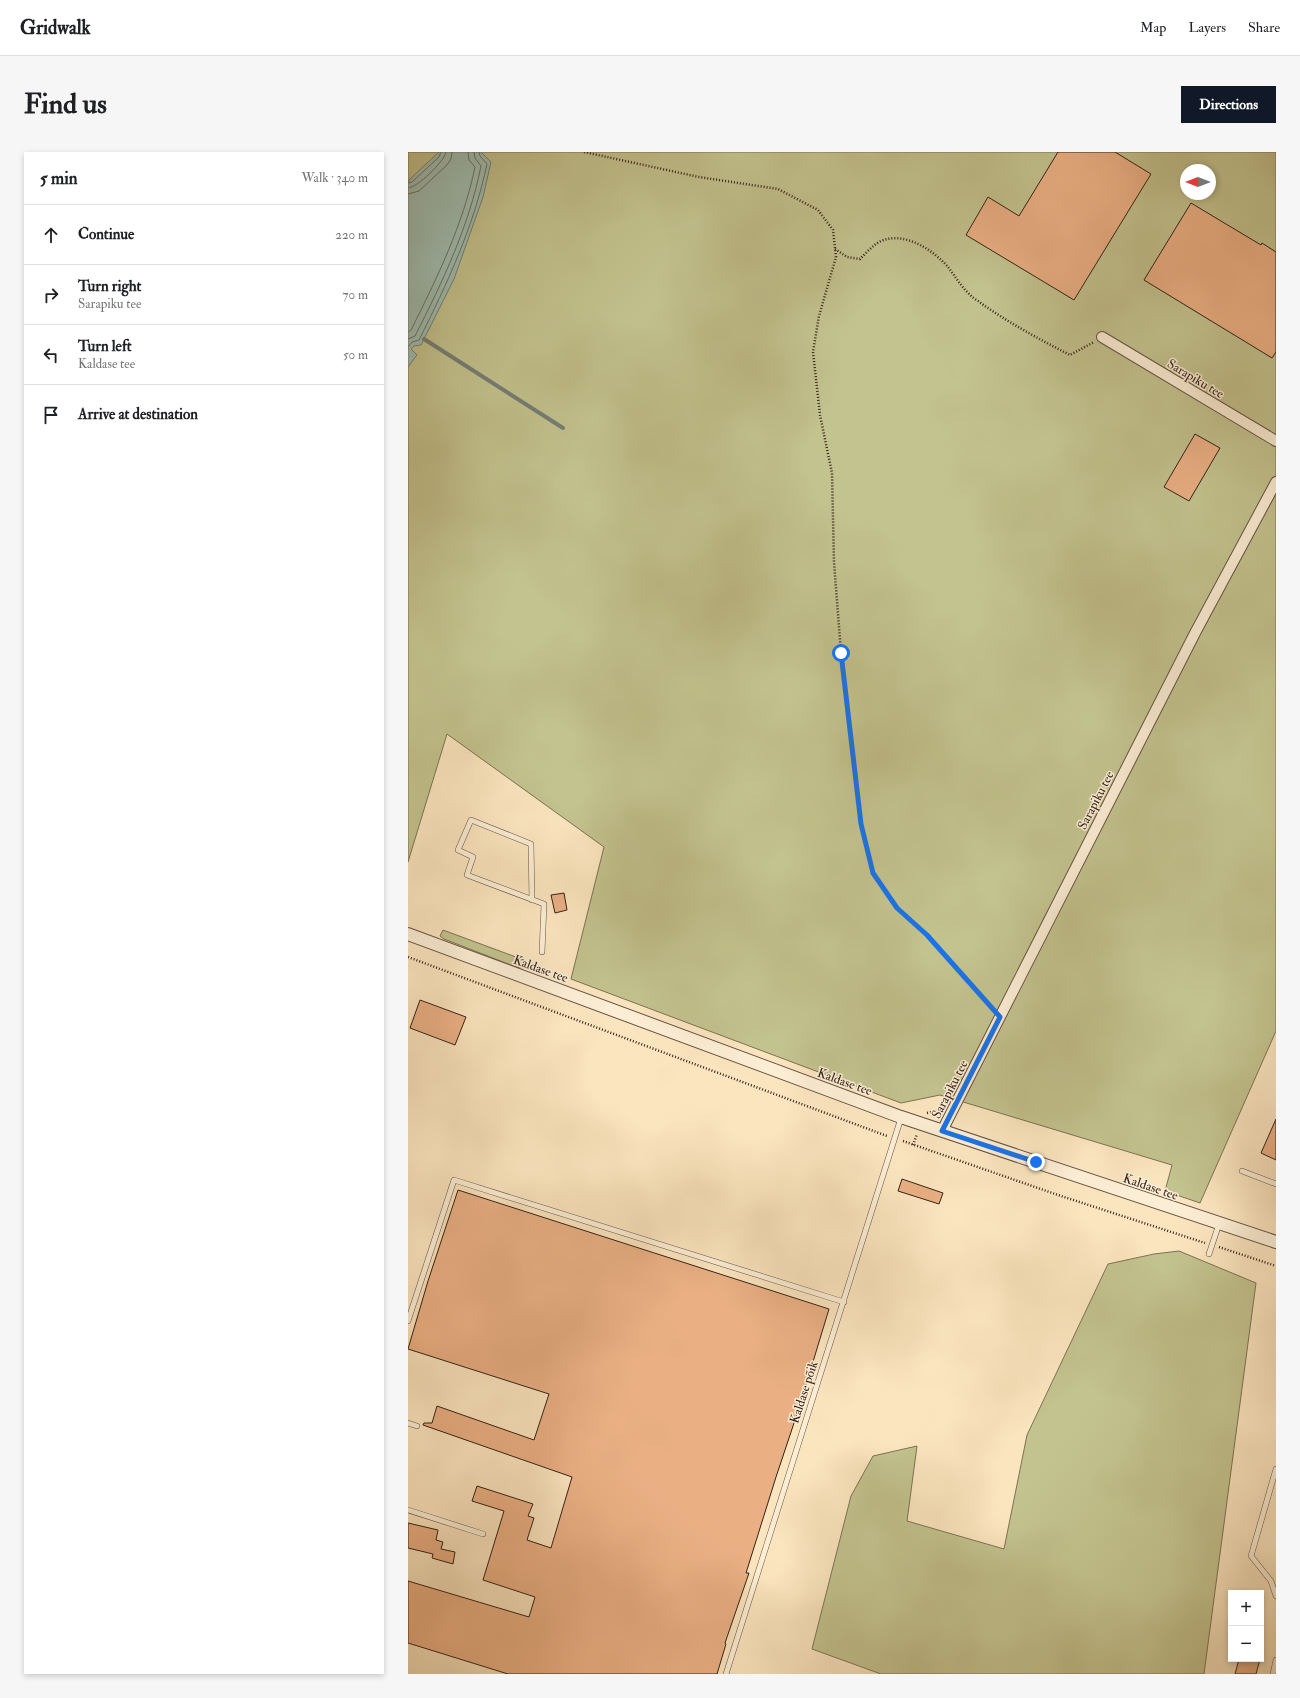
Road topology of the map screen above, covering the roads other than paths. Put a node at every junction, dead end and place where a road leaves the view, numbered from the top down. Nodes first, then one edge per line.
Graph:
1 (1102, 337) road end
2 (1276, 441) edge
3 (1276, 482) edge
4 (532, 900) junction
5 (408, 934) edge
6 (542, 952) dead end
7 (901, 1117) junction
8 (942, 1131) junction
9 (1242, 1171) dead end
10 (1276, 1184) edge
11 (1219, 1224) junction
12 (1276, 1242) edge
13 (1209, 1254) dead end
14 (844, 1302) junction
15 (408, 1321) edge
16 (408, 1423) edge
17 (417, 1426) dead end
18 (1276, 1469) edge
19 (408, 1510) edge
20 (483, 1534) dead end
21 (1276, 1596) edge
22 (1276, 1660) edge
23 (726, 1674) edge
24 (1273, 1674) edge

1 - 2 street, Sarapiku tee
3 - 8 street, Sarapiku tee
4 - 4 lane
4 - 6 lane
5 - 7 street, Kaldase tee
7 - 8 street, Kaldase tee
7 - 14 lane, Kaldase põik
8 - 11 street, Kaldase tee
9 - 10 lane
11 - 12 street, Kaldase tee
11 - 13 lane
14 - 15 lane
14 - 23 lane, Kaldase põik
16 - 17 lane
18 - 21 lane
19 - 20 lane
22 - 24 lane

